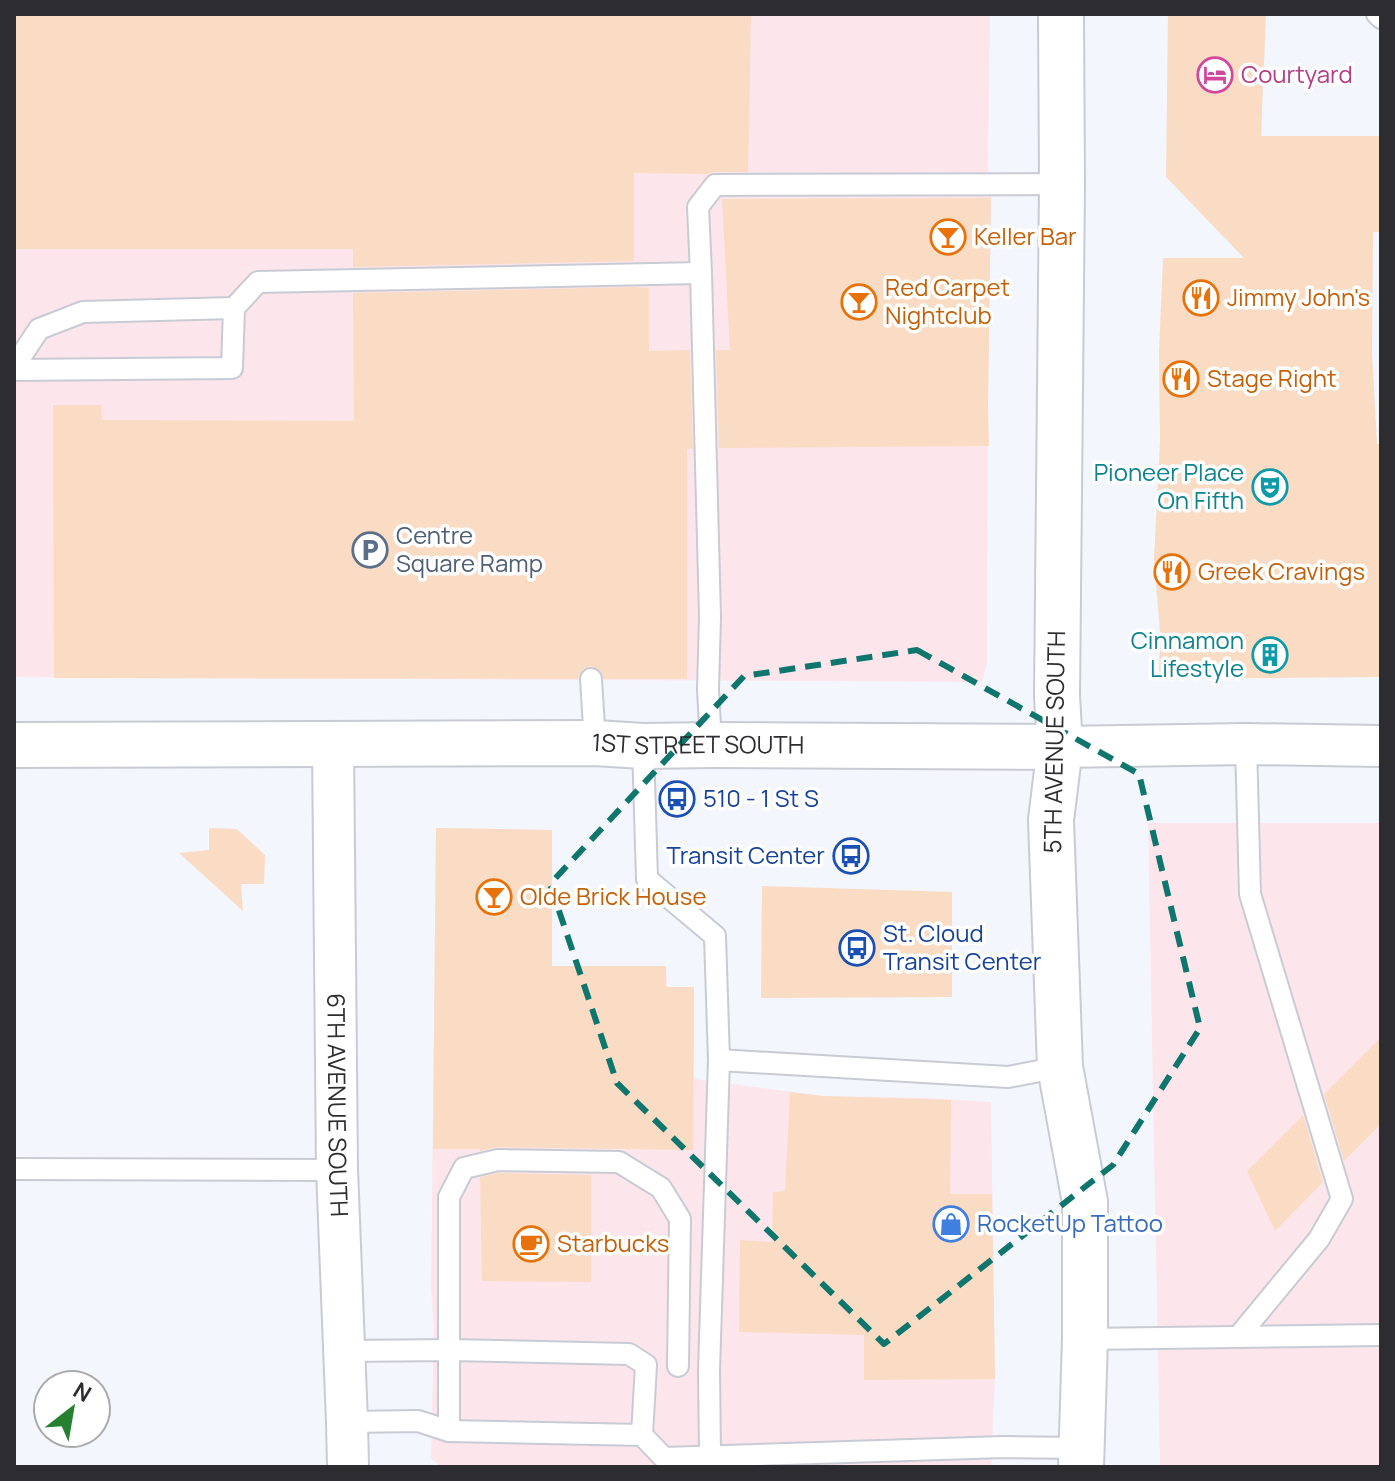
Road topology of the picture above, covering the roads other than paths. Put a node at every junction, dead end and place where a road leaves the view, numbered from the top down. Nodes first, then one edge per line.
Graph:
1 (1061, 14) edge
2 (1062, 184) junction
3 (701, 273) junction
4 (234, 308) junction
5 (14, 368) edge
6 (591, 679) dead end
7 (595, 743) junction
8 (1246, 744) junction
9 (14, 745) edge
10 (333, 745) junction
11 (711, 745) junction
12 (643, 746) junction
13 (1381, 746) edge
14 (1060, 747) junction
15 (719, 1060) junction
16 (1060, 1067) junction
17 (14, 1169) edge
18 (337, 1170) junction
19 (1381, 1335) edge
20 (1238, 1337) junction
21 (1085, 1339) junction
22 (450, 1350) junction
23 (345, 1351) junction
24 (646, 1365) junction
25 (678, 1366) junction
26 (709, 1370) junction
27 (347, 1422) junction
28 (449, 1431) junction
29 (642, 1435) junction
30 (1081, 1458) edge
31 (710, 1461) edge
32 (348, 1467) edge

1 - 2 street, 5TH AVENUE SOUTH
2 - 3 lane
2 - 14 street, 5TH AVENUE SOUTH
3 - 4 lane
3 - 11 lane
4 - 5 lane
4 - 5 lane
6 - 7 lane
7 - 10 street, 1ST STREET SOUTH
7 - 12 street, 1ST STREET SOUTH
8 - 13 street, 1ST STREET SOUTH
8 - 14 street, 1ST STREET SOUTH
8 - 20 lane
9 - 10 street, 1ST STREET SOUTH
10 - 18 street, 6TH AVENUE SOUTH
11 - 12 street, 1ST STREET SOUTH
11 - 14 street, 1ST STREET SOUTH
12 - 15 lane
14 - 16 street, 5TH AVENUE SOUTH
15 - 16 lane
15 - 26 lane
16 - 21 street, 5TH AVENUE SOUTH
17 - 18 lane
18 - 23 street, 6TH AVENUE SOUTH
19 - 20 lane
20 - 21 lane
21 - 30 street, 5TH AVENUE SOUTH
22 - 23 lane
22 - 24 lane
22 - 25 lane
22 - 28 lane
23 - 27 street, 6TH AVENUE SOUTH
24 - 25 lane
24 - 29 lane
25 - 26 lane
26 - 31 lane
27 - 28 lane
27 - 32 street, 6TH AVENUE SOUTH
28 - 29 lane
29 - 31 lane
30 - 31 lane

